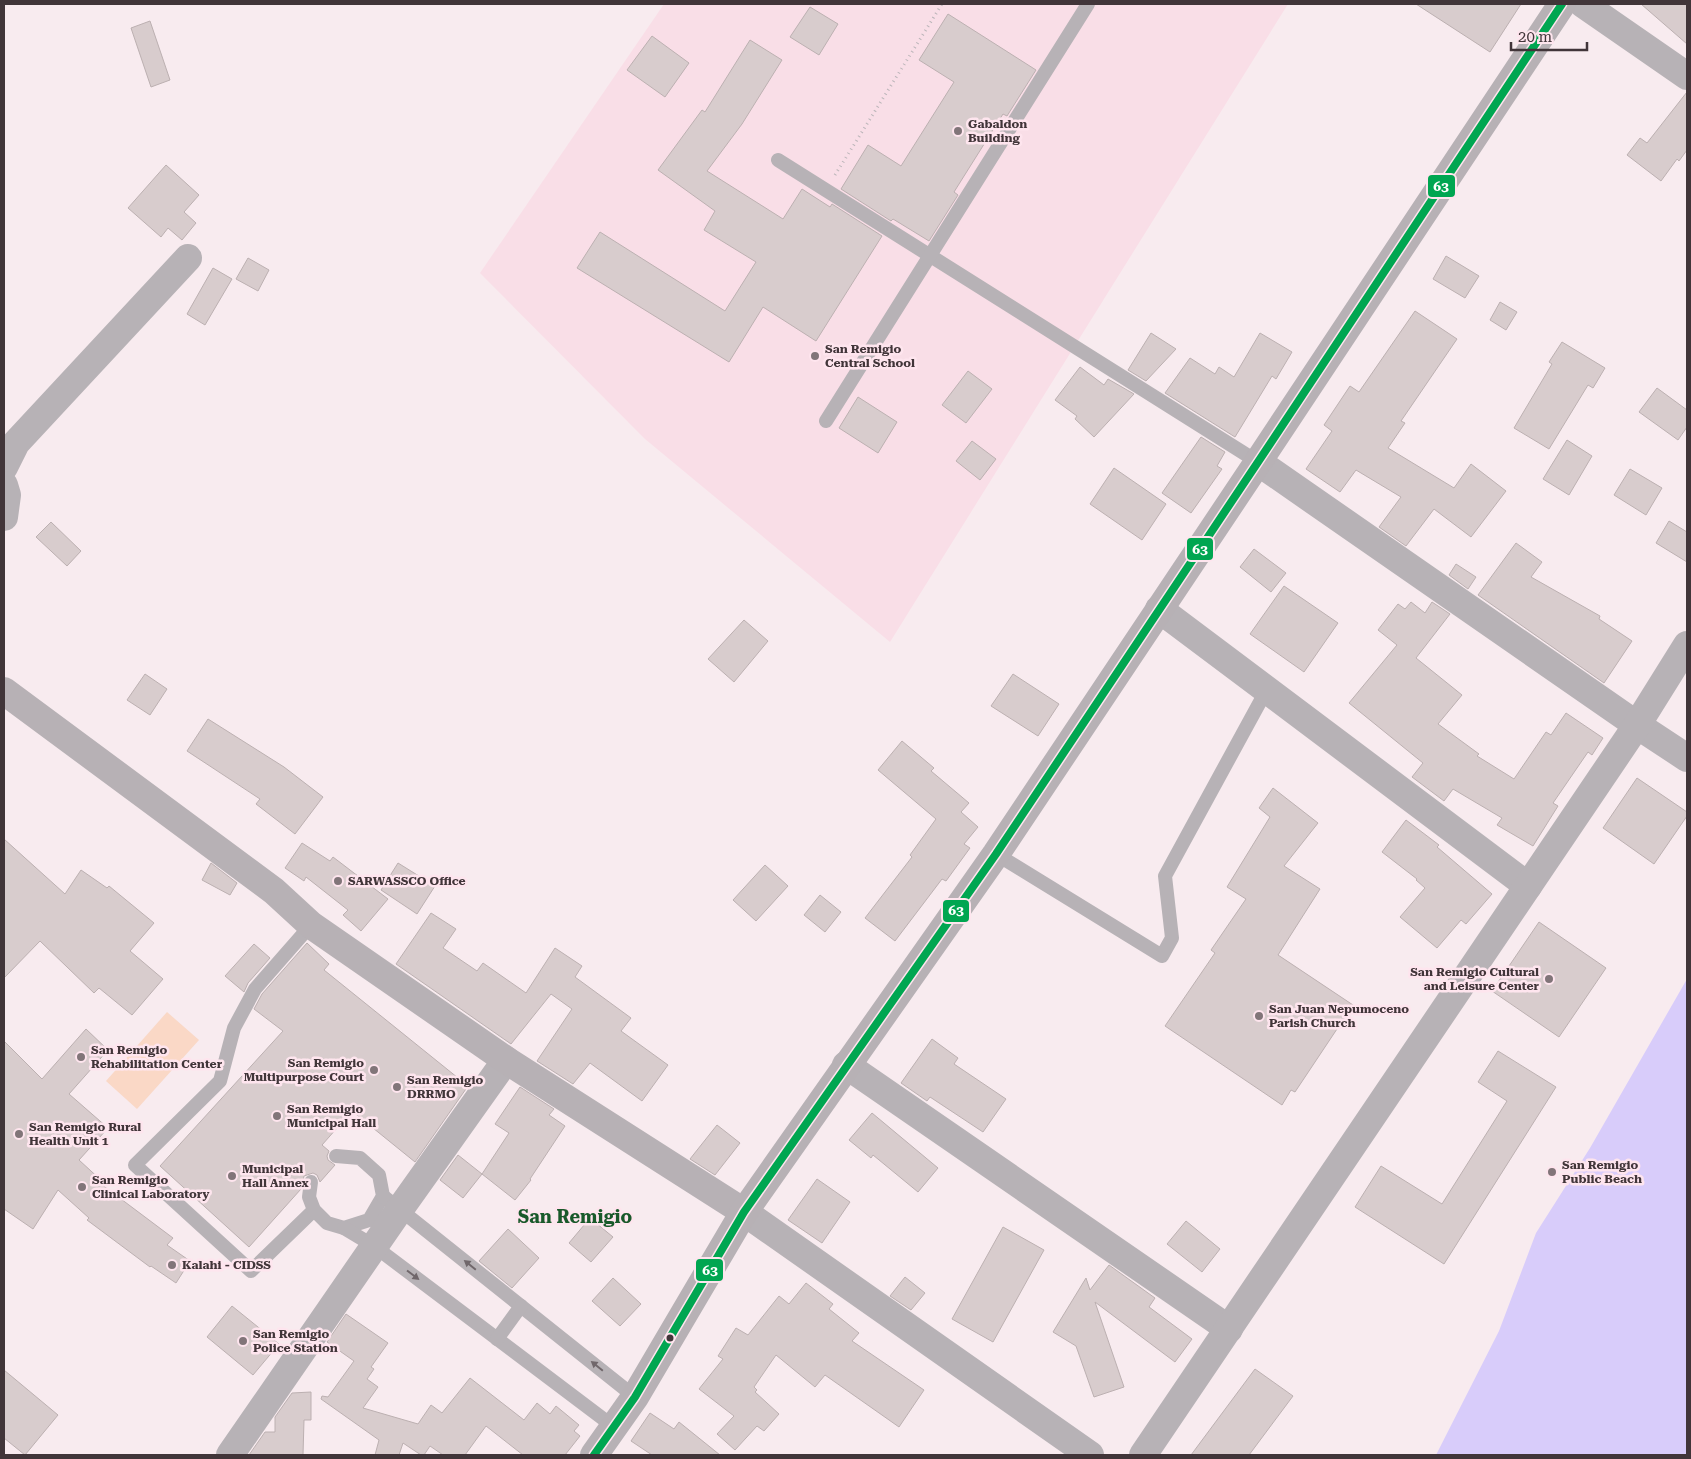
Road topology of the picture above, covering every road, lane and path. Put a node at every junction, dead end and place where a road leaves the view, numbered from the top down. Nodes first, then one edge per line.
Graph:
1 (942, 4) edge
2 (1088, 4) edge
3 (1562, 4) edge
4 (1584, 4) edge
5 (1687, 76) edge
6 (778, 160) dead end
7 (826, 190) junction
8 (930, 256) junction
9 (188, 258) dead end
10 (826, 421) dead end
11 (1258, 462) junction
12 (4, 467) edge
13 (4, 485) edge
14 (4, 517) edge
15 (1159, 609) junction
16 (1687, 646) edge
17 (1267, 689) junction
18 (4, 691) edge
19 (1637, 725) junction
20 (1687, 758) edge
21 (996, 854) junction
22 (1528, 886) junction
23 (311, 926) junction
24 (506, 1060) junction
25 (846, 1065) junction
26 (336, 1156) dead end
27 (311, 1182) dead end
28 (391, 1202) junction
29 (314, 1210) junction
30 (744, 1212) junction
31 (344, 1228) junction
32 (374, 1246) junction
33 (521, 1306) junction
34 (1229, 1329) junction
35 (497, 1339) junction
36 (635, 1397) junction
37 (614, 1427) junction
38 (230, 1455) edge
39 (594, 1455) edge
40 (1090, 1455) edge
41 (1143, 1455) edge

1 - 7 path
2 - 8 lane
3 - 11 main road
4 - 5 street
6 - 7 lane
7 - 8 lane
8 - 10 lane
8 - 11 lane
9 - 12 street
11 - 15 main road
11 - 19 street
13 - 14 street
15 - 17 street
15 - 21 main road
16 - 19 street
17 - 21 lane
17 - 22 street
18 - 23 main road
19 - 20 street
19 - 22 street
21 - 25 main road
22 - 34 street
23 - 24 main road
23 - 29 lane
24 - 28 street
24 - 30 main road
25 - 30 main road
25 - 34 street
26 - 28 lane
27 - 29 lane
28 - 31 lane
28 - 32 street
33 -> 28 lane
29 - 31 lane
30 - 36 main road
30 - 40 street
31 - 32 lane
32 -> 35 lane
32 - 38 street
33 - 35 lane
36 -> 33 lane
34 - 41 street
35 - 37 lane
36 - 37 main road
37 - 39 main road

